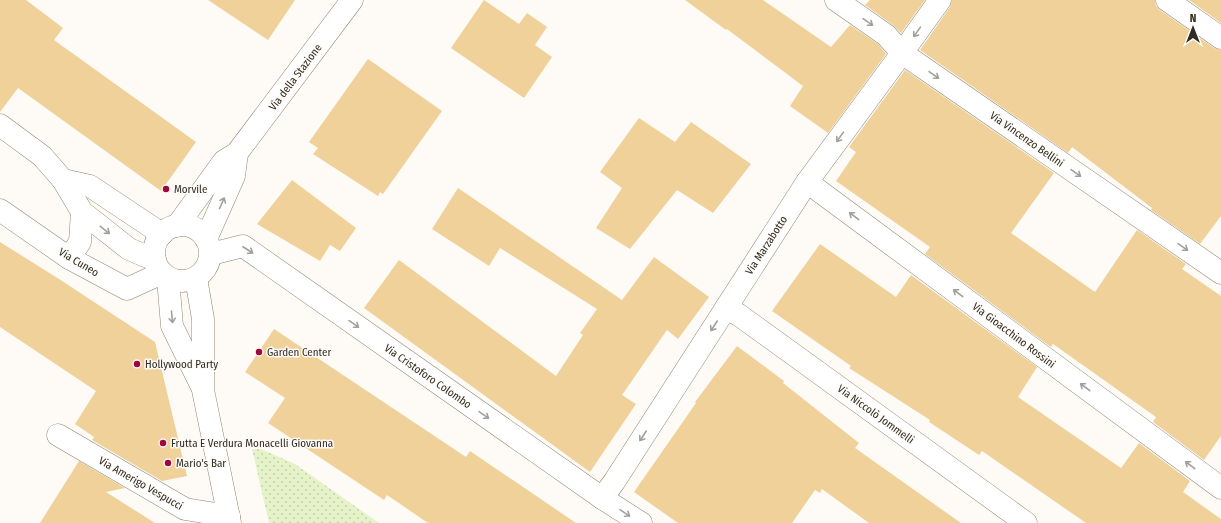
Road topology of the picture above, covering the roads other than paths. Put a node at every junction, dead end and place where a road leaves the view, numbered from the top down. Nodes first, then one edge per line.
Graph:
1 (352, 0) edge
2 (836, 0) edge
3 (940, 0) edge
4 (1167, 0) edge
5 (1221, 38) edge
6 (902, 53) junction
7 (0, 125) edge
8 (237, 153) junction
9 (63, 180) junction
10 (807, 182) junction
11 (0, 210) edge
12 (82, 212) junction
13 (169, 230) junction
14 (209, 246) junction
15 (69, 258) junction
16 (162, 270) junction
17 (1221, 273) edge
18 (196, 278) junction
19 (726, 308) junction
20 (203, 390) junction
21 (58, 435) dead end
22 (1221, 488) edge
23 (602, 498) junction
24 (229, 519) edge
25 (641, 523) edge
26 (1026, 523) edge

1 - 8 street, Via della Stazione
2 -> 6 street, Via Vincenzo Bellini
3 -> 6 street, Via Marzabotto
4 - 5 street
6 -> 10 street, Via Marzabotto
6 -> 17 street, Via Vincenzo Bellini
7 - 9 street
8 - 13 street, Via della Stazione
14 -> 8 street, Via della Stazione
9 - 12 street
9 - 13 street
10 - 19 street, Via Marzabotto
22 -> 10 street, Via Gioacchino Rossini
11 - 15 street, Via Cuneo
12 - 15 street
12 -> 16 street
13 - 14 street
13 - 16 street
14 - 18 street
14 -> 23 street, Via Cristoforo Colombo
15 - 16 street, Via Cuneo
16 - 18 street
16 -> 20 street
18 - 20 street
19 -> 23 street, Via Marzabotto
19 - 26 street, Via Niccolò Jommelli
20 - 24 street
21 - 24 street, Via Amerigo Vespucci
23 -> 25 street, Via Cristoforo Colombo

